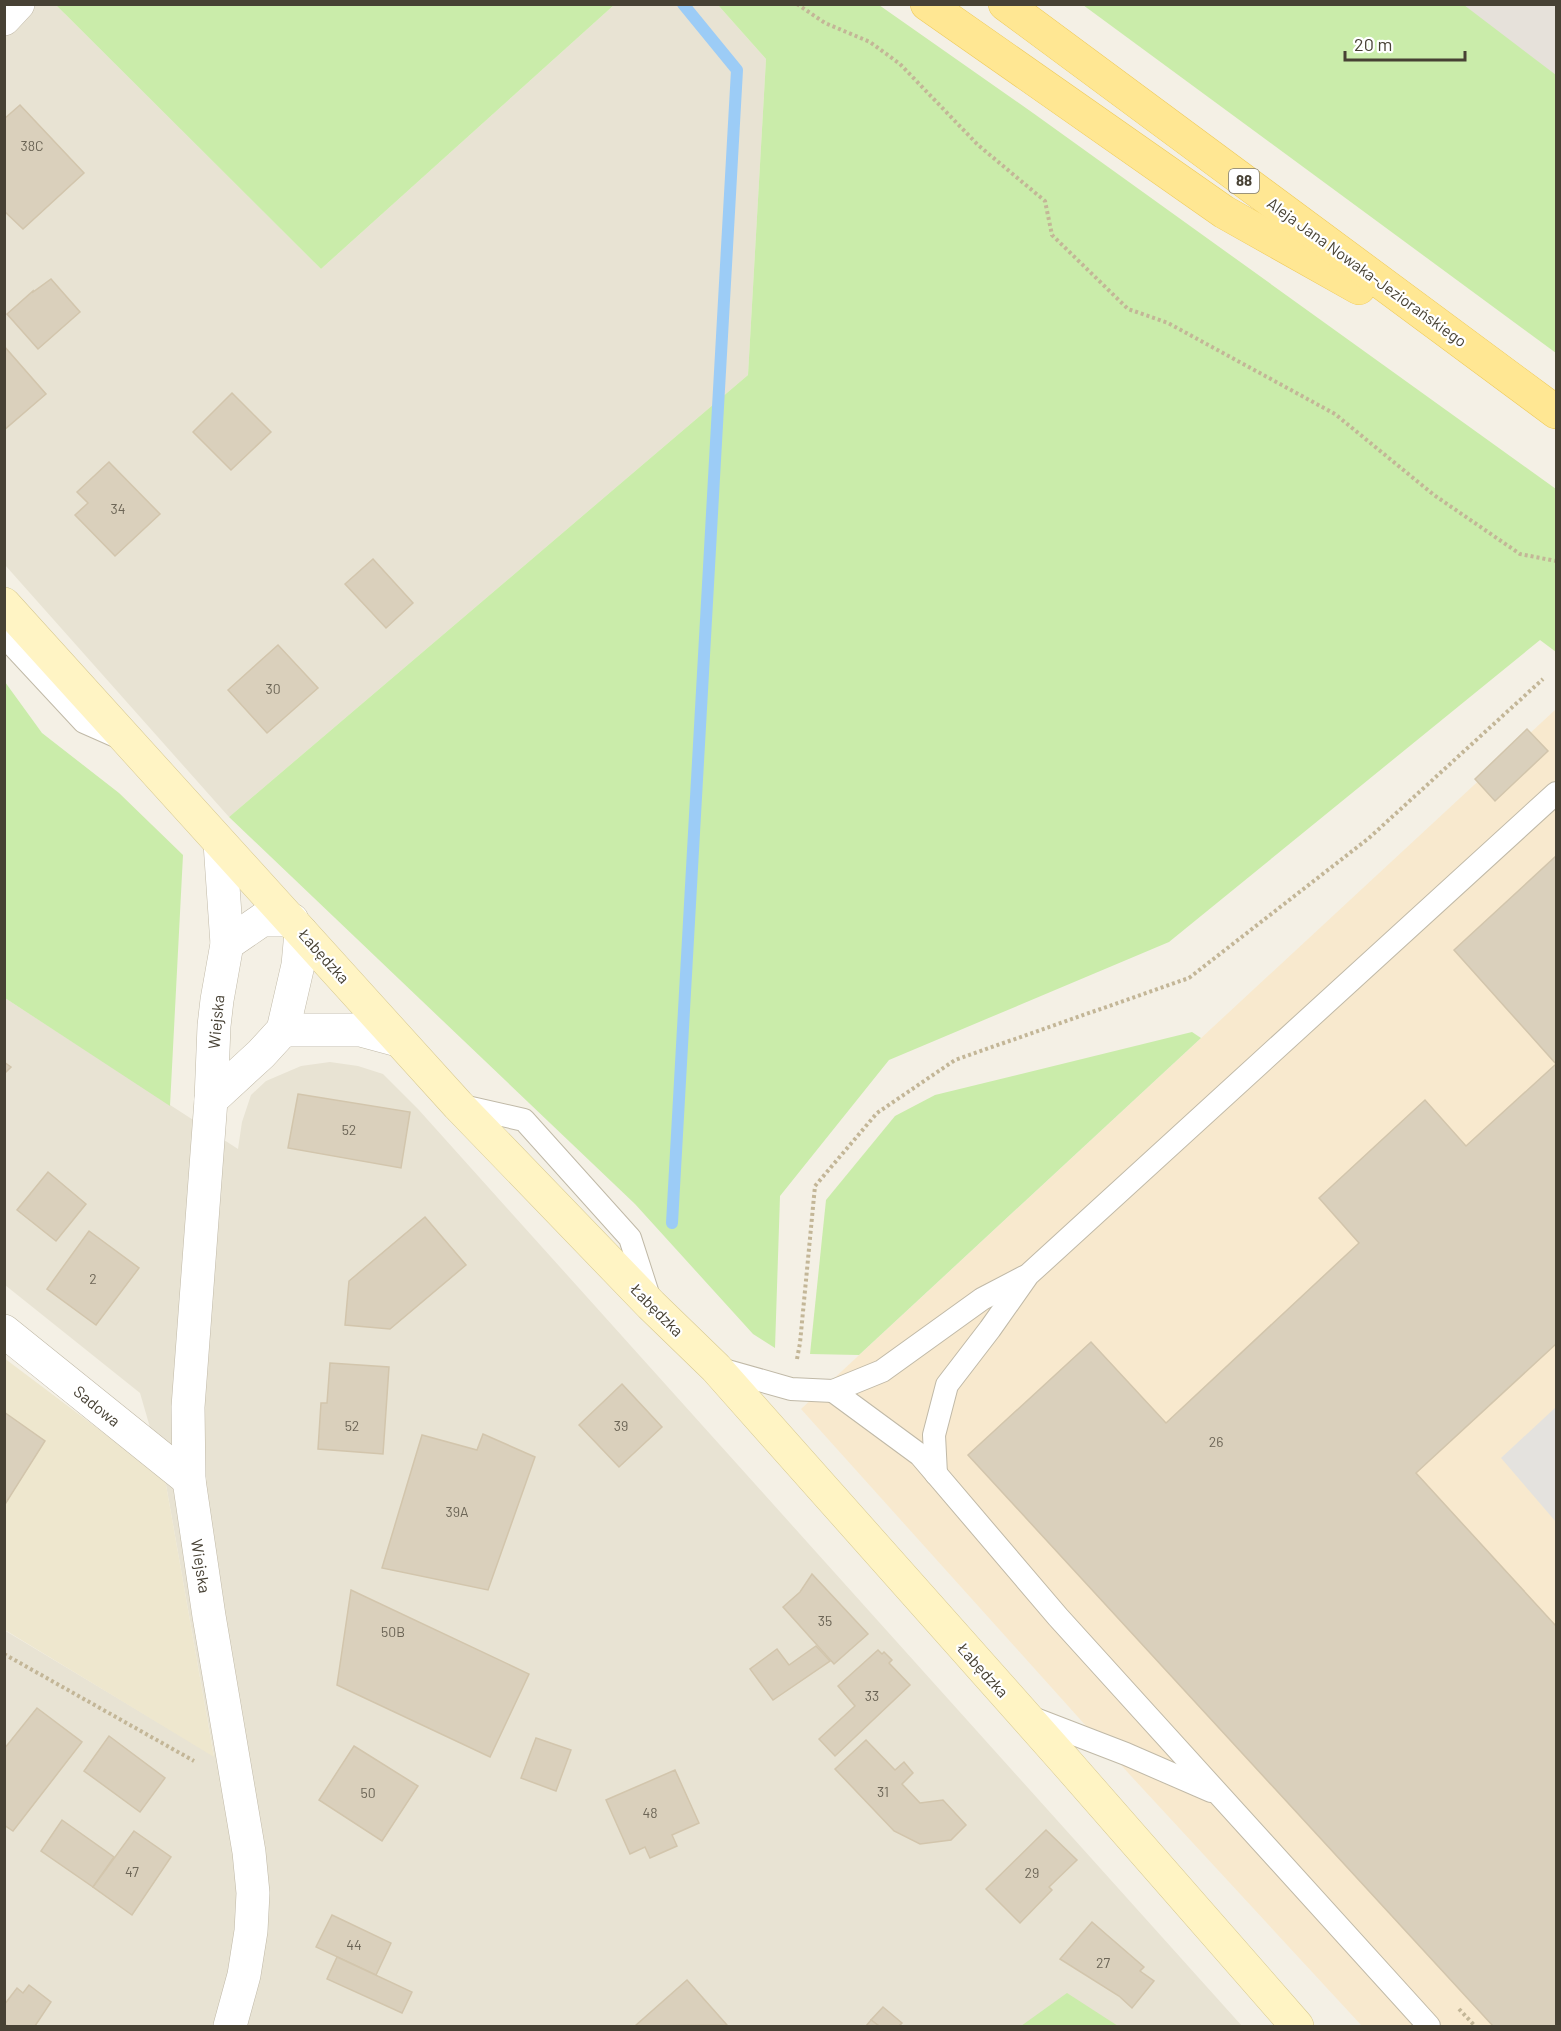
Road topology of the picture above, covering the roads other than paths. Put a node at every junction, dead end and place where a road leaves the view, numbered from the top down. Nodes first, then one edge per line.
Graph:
1 (18, 4) edge
2 (927, 4) edge
3 (1005, 4) edge
4 (4, 19) edge
5 (1484, 358) junction
6 (1557, 412) edge
7 (4, 604) edge
8 (4, 636) edge
9 (129, 741) junction
10 (1557, 793) edge
11 (220, 843) junction
12 (296, 926) junction
13 (227, 944) junction
14 (283, 1030) junction
15 (398, 1040) junction
16 (211, 1100) junction
17 (1028, 1275) junction
18 (4, 1331) edge
19 (716, 1368) junction
20 (833, 1391) junction
21 (936, 1474) junction
22 (189, 1480) junction
23 (1023, 1714) junction
24 (1216, 1793) junction
25 (230, 2026) edge
26 (1297, 2026) edge
27 (1428, 2026) edge

1 - 4 street
2 - 5 main road
3 - 5 main road, Aleja Jana Nowaka-Jeziorańskiego / 88
5 - 6 main road, Aleja Jana Nowaka-Jeziorańskiego / 88
7 - 9 street, Łabędzka
8 - 9 lane
9 - 11 street, Łabędzka
10 - 17 lane
11 - 12 street, Łabędzka
11 - 13 street, Wiejska
12 - 13 street
12 - 14 street
12 - 15 street, Łabędzka
13 - 16 street, Wiejska
14 - 15 street
14 - 16 street
15 - 19 street, Łabędzka
16 - 22 street, Wiejska
17 - 20 lane
17 - 21 lane
18 - 22 street, Sadowa
19 - 20 lane
19 - 23 street, Łabędzka
20 - 21 lane
21 - 24 lane
22 - 25 street, Wiejska
23 - 24 lane
23 - 26 street, Łabędzka
24 - 27 lane

